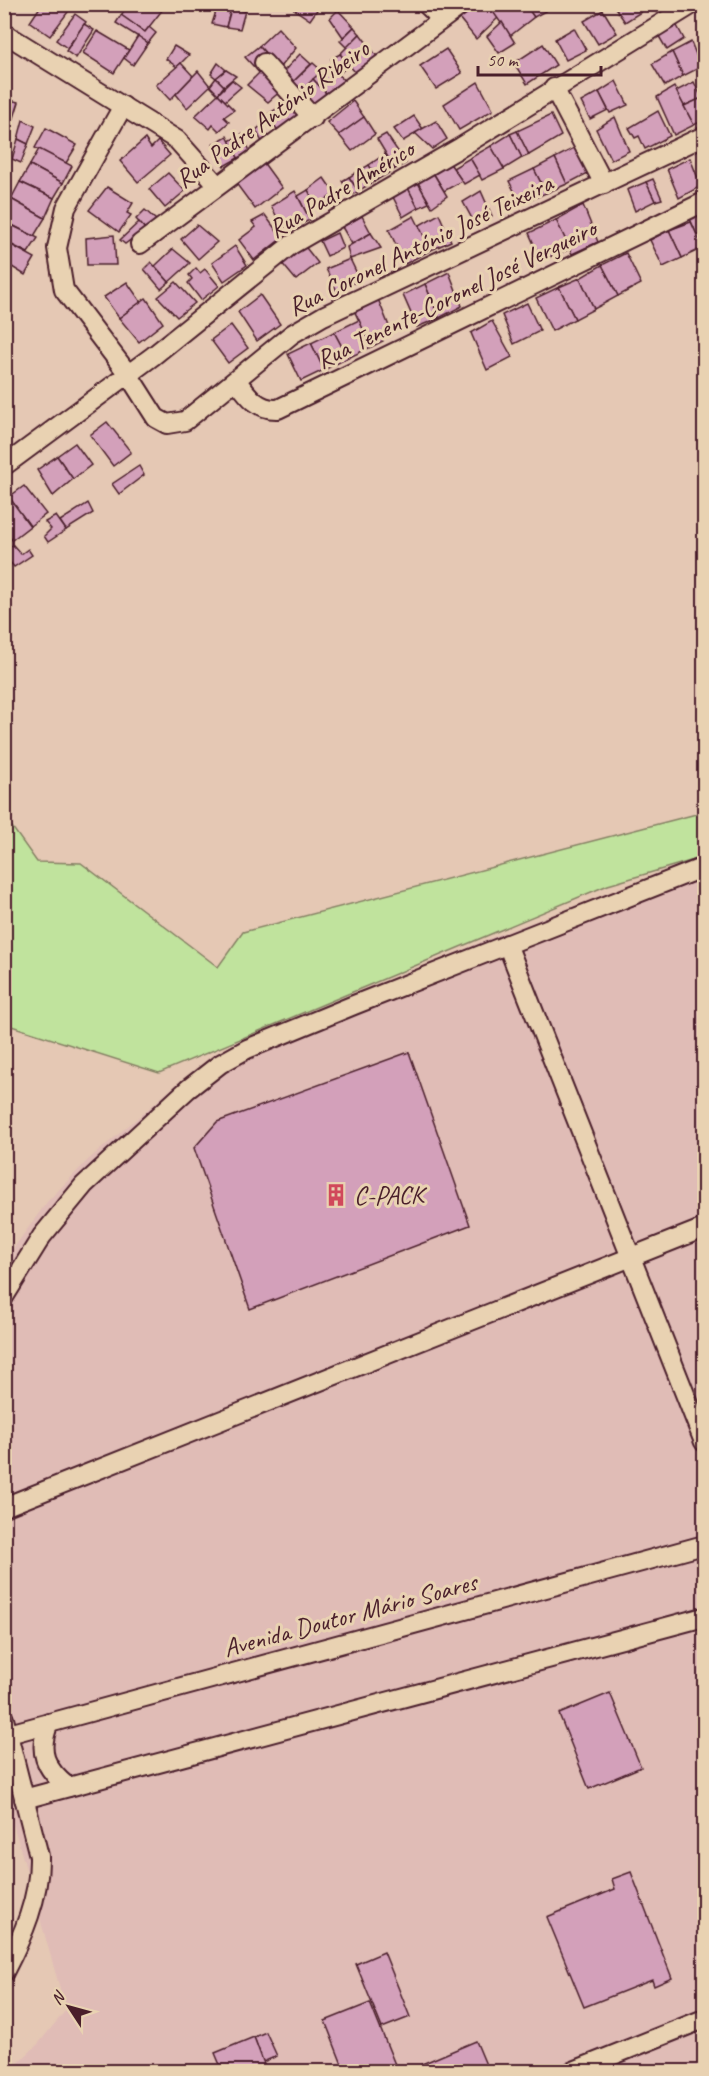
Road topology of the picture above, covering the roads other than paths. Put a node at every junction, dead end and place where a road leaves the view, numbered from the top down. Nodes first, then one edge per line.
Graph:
1 (426, 4) edge
2 (463, 4) edge
3 (693, 4) edge
4 (442, 19) junction
5 (4, 33) edge
6 (264, 63) dead end
7 (554, 88) junction
8 (123, 106) junction
9 (313, 118) junction
10 (705, 136) edge
11 (604, 184) junction
12 (216, 185) junction
13 (705, 202) edge
14 (140, 244) dead end
15 (128, 374) junction
16 (237, 381) junction
17 (4, 466) edge
18 (705, 867) edge
19 (507, 944) junction
20 (705, 1228) edge
21 (631, 1257) junction
22 (4, 1297) edge
23 (705, 1442) edge
24 (4, 1507) edge
25 (705, 1545) edge
26 (705, 1617) edge
27 (49, 1723) junction
28 (7, 1726) edge
29 (68, 1787) junction
30 (24, 1799) junction
31 (5, 1970) edge
32 (705, 2019) edge
33 (571, 2072) edge

1 - 4 street
2 - 4 street, Rua Padre António Ribeiro
3 - 7 street, Rua Padre Américo
4 - 9 street, Rua Padre António Ribeiro
5 - 8 street
6 - 9 street
7 - 11 street
7 - 15 street, Rua Padre Américo
8 - 12 street
8 - 15 street, Rua Coronel António José Teixeira
9 - 12 street, Rua Padre António Ribeiro
10 - 11 street, Rua Coronel António José Teixeira
11 - 16 street, Rua Coronel António José Teixeira
12 - 14 street, Rua Padre António Ribeiro
13 - 16 street, Rua Tenente-Coronel José Vergueiro
15 - 16 street, Rua Coronel António José Teixeira
15 - 17 street, Rua Padre Américo
18 - 19 street
19 - 21 street
19 - 22 street
20 - 21 street
21 - 23 street
21 - 24 street
25 - 27 street, Avenida Doutor Mário Soares
26 - 29 street
27 - 28 street, Avenida Doutor Mário Soares
27 - 29 street
28 - 30 street
29 - 30 street
30 - 31 street
32 - 33 street

